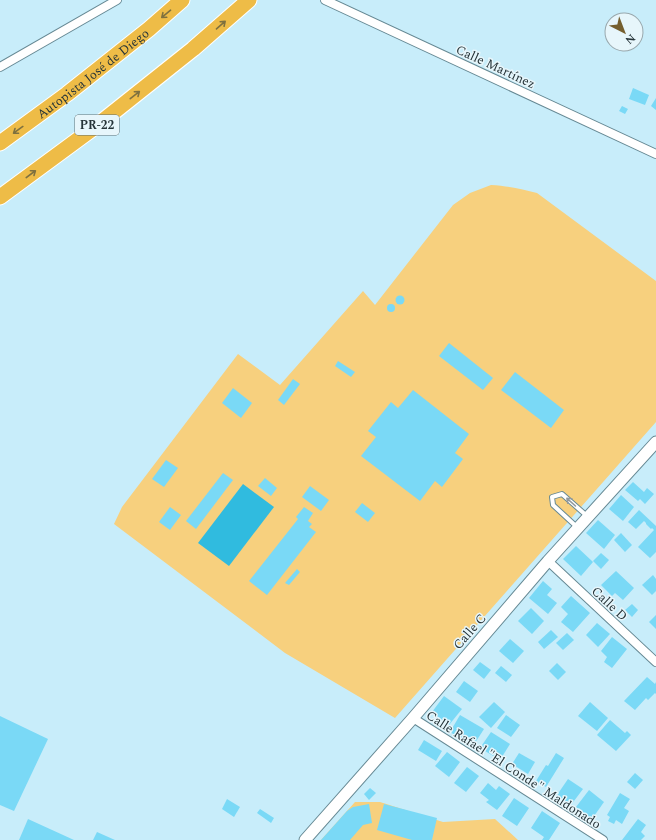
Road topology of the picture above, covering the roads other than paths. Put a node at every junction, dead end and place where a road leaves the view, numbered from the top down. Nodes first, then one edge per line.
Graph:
1 (117, 0) edge
2 (182, 0) edge
3 (249, 0) edge
4 (325, 0) edge
5 (0, 67) edge
6 (0, 143) edge
7 (656, 154) edge
8 (0, 197) edge
9 (656, 442) edge
10 (588, 517) junction
11 (578, 528) junction
12 (548, 561) junction
13 (656, 662) edge
14 (413, 718) junction
15 (305, 840) edge
16 (603, 840) edge

1 - 5 street
2 -> 6 highway, Autopista José de Diego
8 -> 3 highway, PR-22
4 - 7 street, Calle Martínez
9 - 10 street, Calle C
10 - 11 street, Calle C
10 -> 11 lane
11 - 12 street, Calle C
12 - 13 street, Calle D
12 - 14 street, Calle C
14 - 15 street, Calle C
14 - 16 street, Calle Rafael "El Conde" Maldonado

